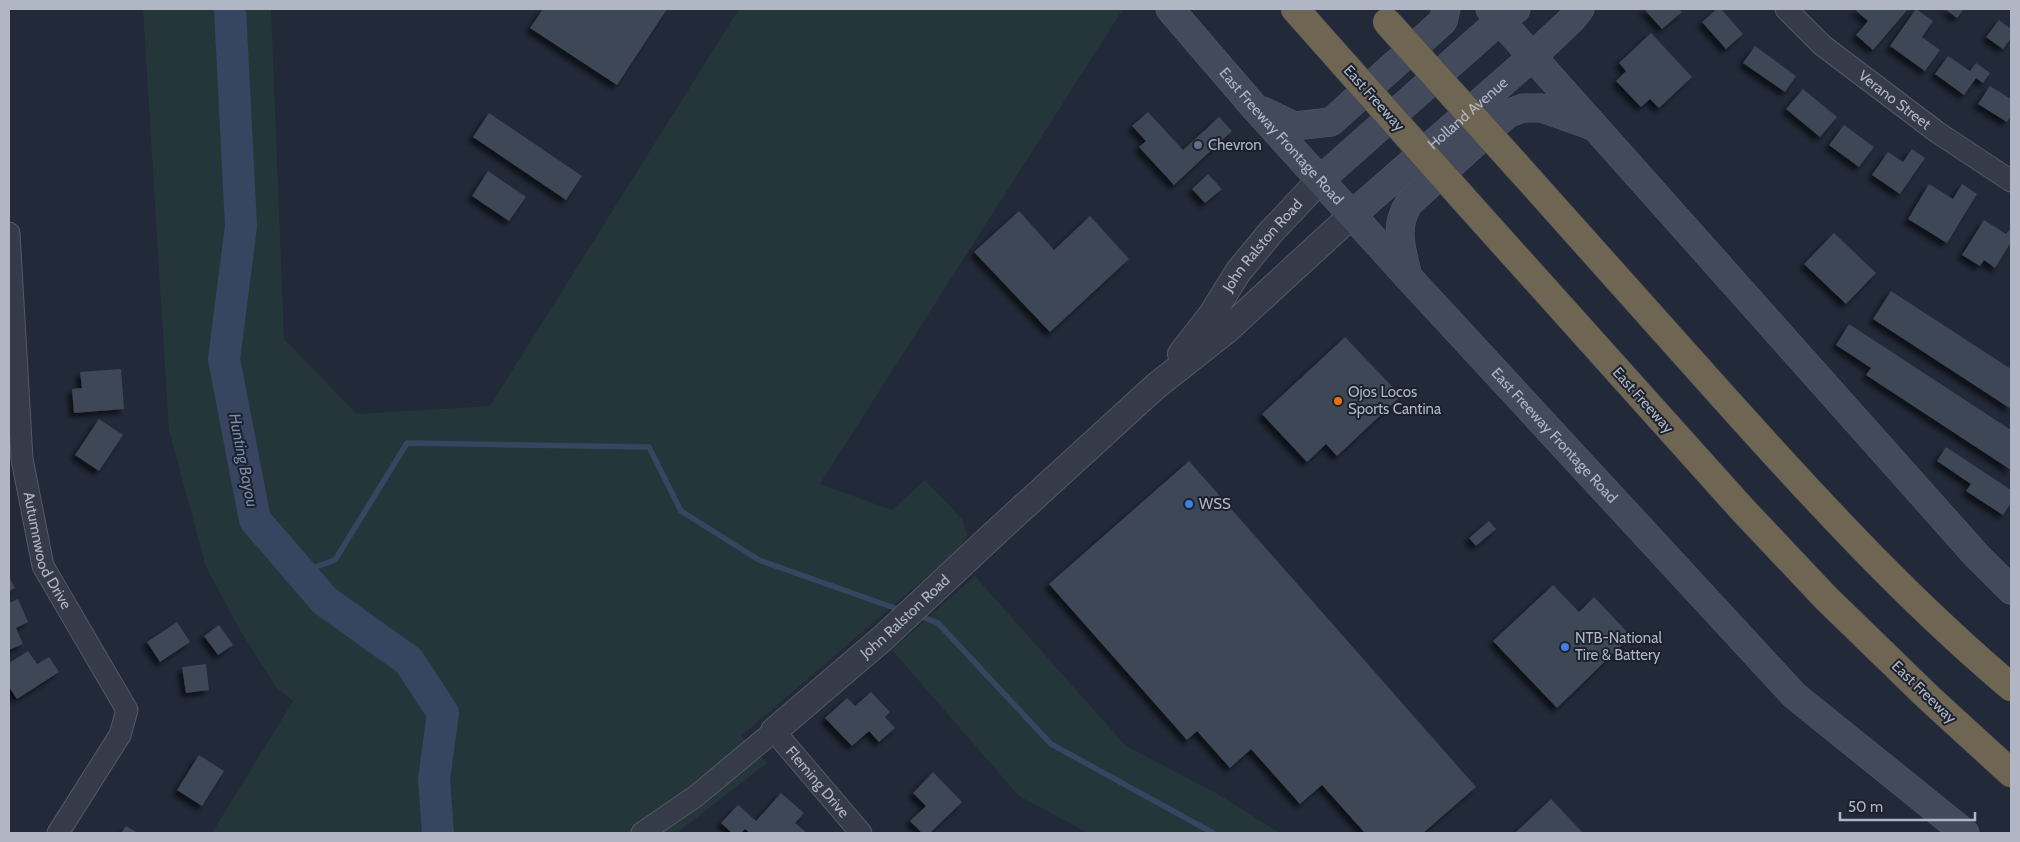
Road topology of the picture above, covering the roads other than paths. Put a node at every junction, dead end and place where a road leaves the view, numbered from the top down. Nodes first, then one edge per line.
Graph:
1 (1170, 9) edge
2 (1295, 9) edge
3 (1446, 9) edge
4 (1580, 9) edge
5 (1786, 9) edge
6 (1502, 13) edge
7 (1381, 15) edge
8 (1532, 56) junction
9 (1255, 108) junction
10 (1594, 126) junction
11 (1320, 180) junction
12 (2011, 181) edge
13 (1352, 215) junction
14 (9, 233) edge
15 (1409, 278) junction
16 (1156, 386) junction
17 (16, 460) edge
18 (2011, 590) edge
19 (2011, 687) edge
20 (774, 731) junction
21 (2011, 773) edge
22 (58, 833) edge
23 (642, 833) edge
24 (861, 833) edge
25 (1964, 833) edge

1 - 9 main road, East Freeway Frontage Road
2 - 21 highway, East Freeway, bridge
3 - 9 main road
4 - 8 main road, Holland Avenue
5 - 12 street, Verano Street
6 - 8 main road
6 - 11 main road, John Ralston Road
7 - 19 highway, bridge
8 - 10 main road
8 - 13 main road, Holland Avenue
9 - 11 main road, East Freeway Frontage Road
10 - 15 main road
10 - 18 main road
11 - 13 main road, East Freeway Frontage Road
11 - 16 street, John Ralston Road
13 - 15 main road, East Freeway Frontage Road
13 - 16 street, John Ralston Road
14 - 17 street, Autumnwood Drive
15 - 25 main road, East Freeway Frontage Road
16 - 20 street, John Ralston Road
17 - 22 street, Autumnwood Drive
20 - 23 street, John Ralston Road
20 - 24 street, Fleming Drive

